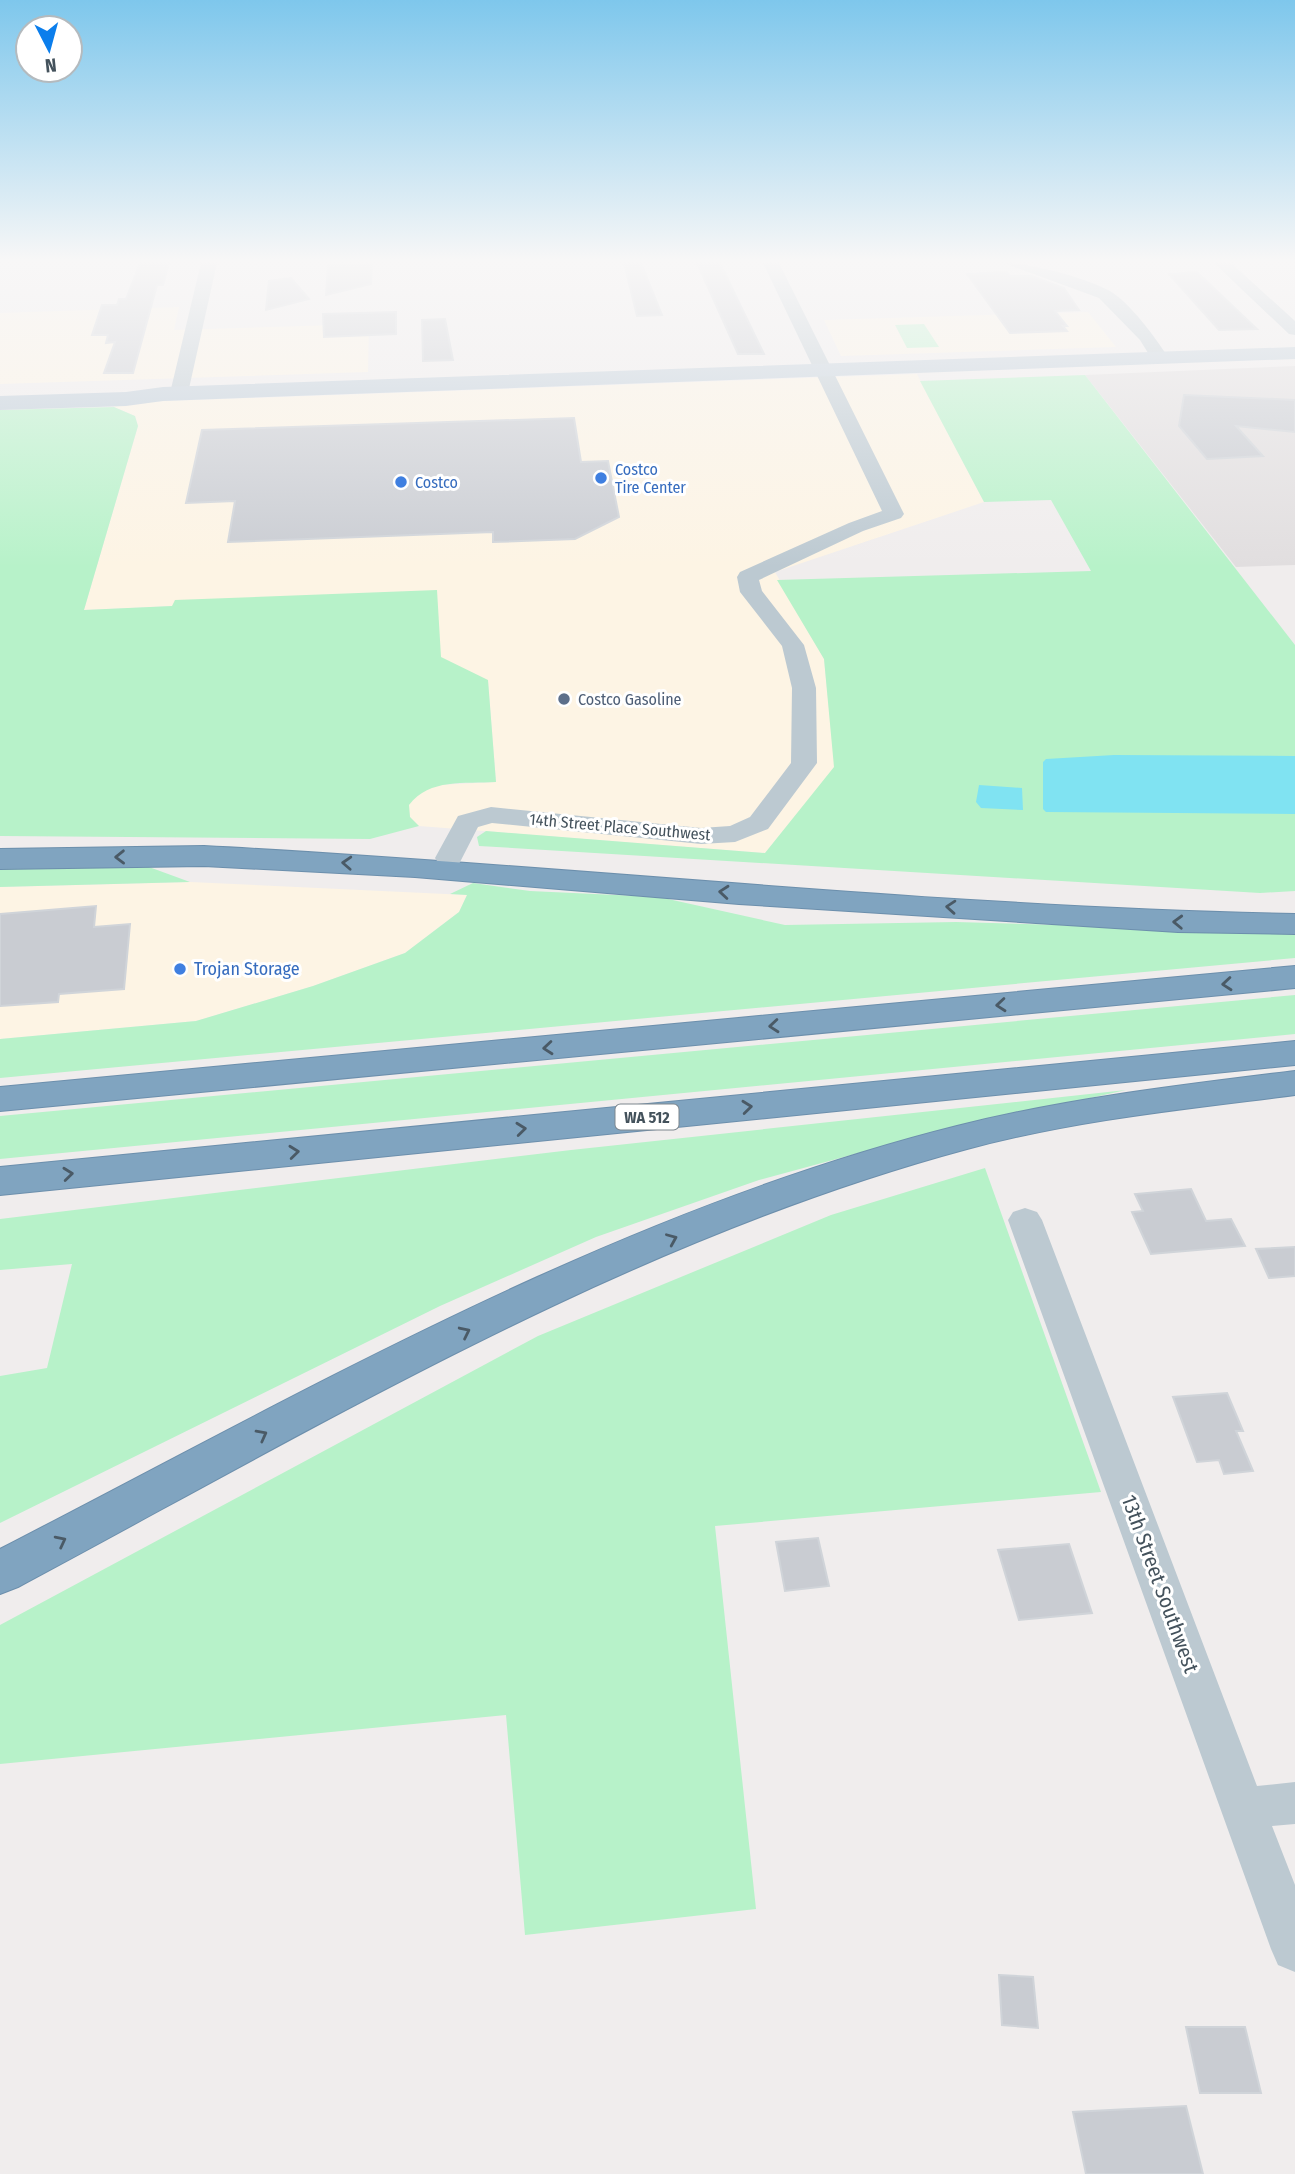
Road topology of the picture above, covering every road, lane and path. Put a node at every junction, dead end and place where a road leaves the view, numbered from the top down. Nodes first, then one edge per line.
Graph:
1 (180, 364) edge
2 (823, 364) edge
3 (952, 364) edge
4 (825, 369) junction
5 (171, 393) junction
6 (0, 395) edge
7 (0, 403) edge
8 (0, 859) edge
9 (463, 865) junction
10 (1295, 924) edge
11 (1295, 977) edge
12 (1295, 1053) edge
13 (1295, 1083) edge
14 (0, 1099) edge
15 (0, 1181) edge
16 (1025, 1220) dead end
17 (0, 1573) edge
18 (1295, 1803) edge
19 (1244, 1808) junction
20 (1295, 1949) edge

1 - 5 street
2 - 4 street
3 - 4 main road
4 - 5 main road
4 - 9 street, 14th Street Place Southwest
5 - 6 main road
5 - 7 main road
9 -> 8 highway
10 -> 9 highway
11 -> 14 highway
15 -> 12 highway, WA 512
17 -> 13 highway
16 - 19 street, 13th Street Southwest
18 - 19 street
19 - 20 street, 13th Street Southwest

